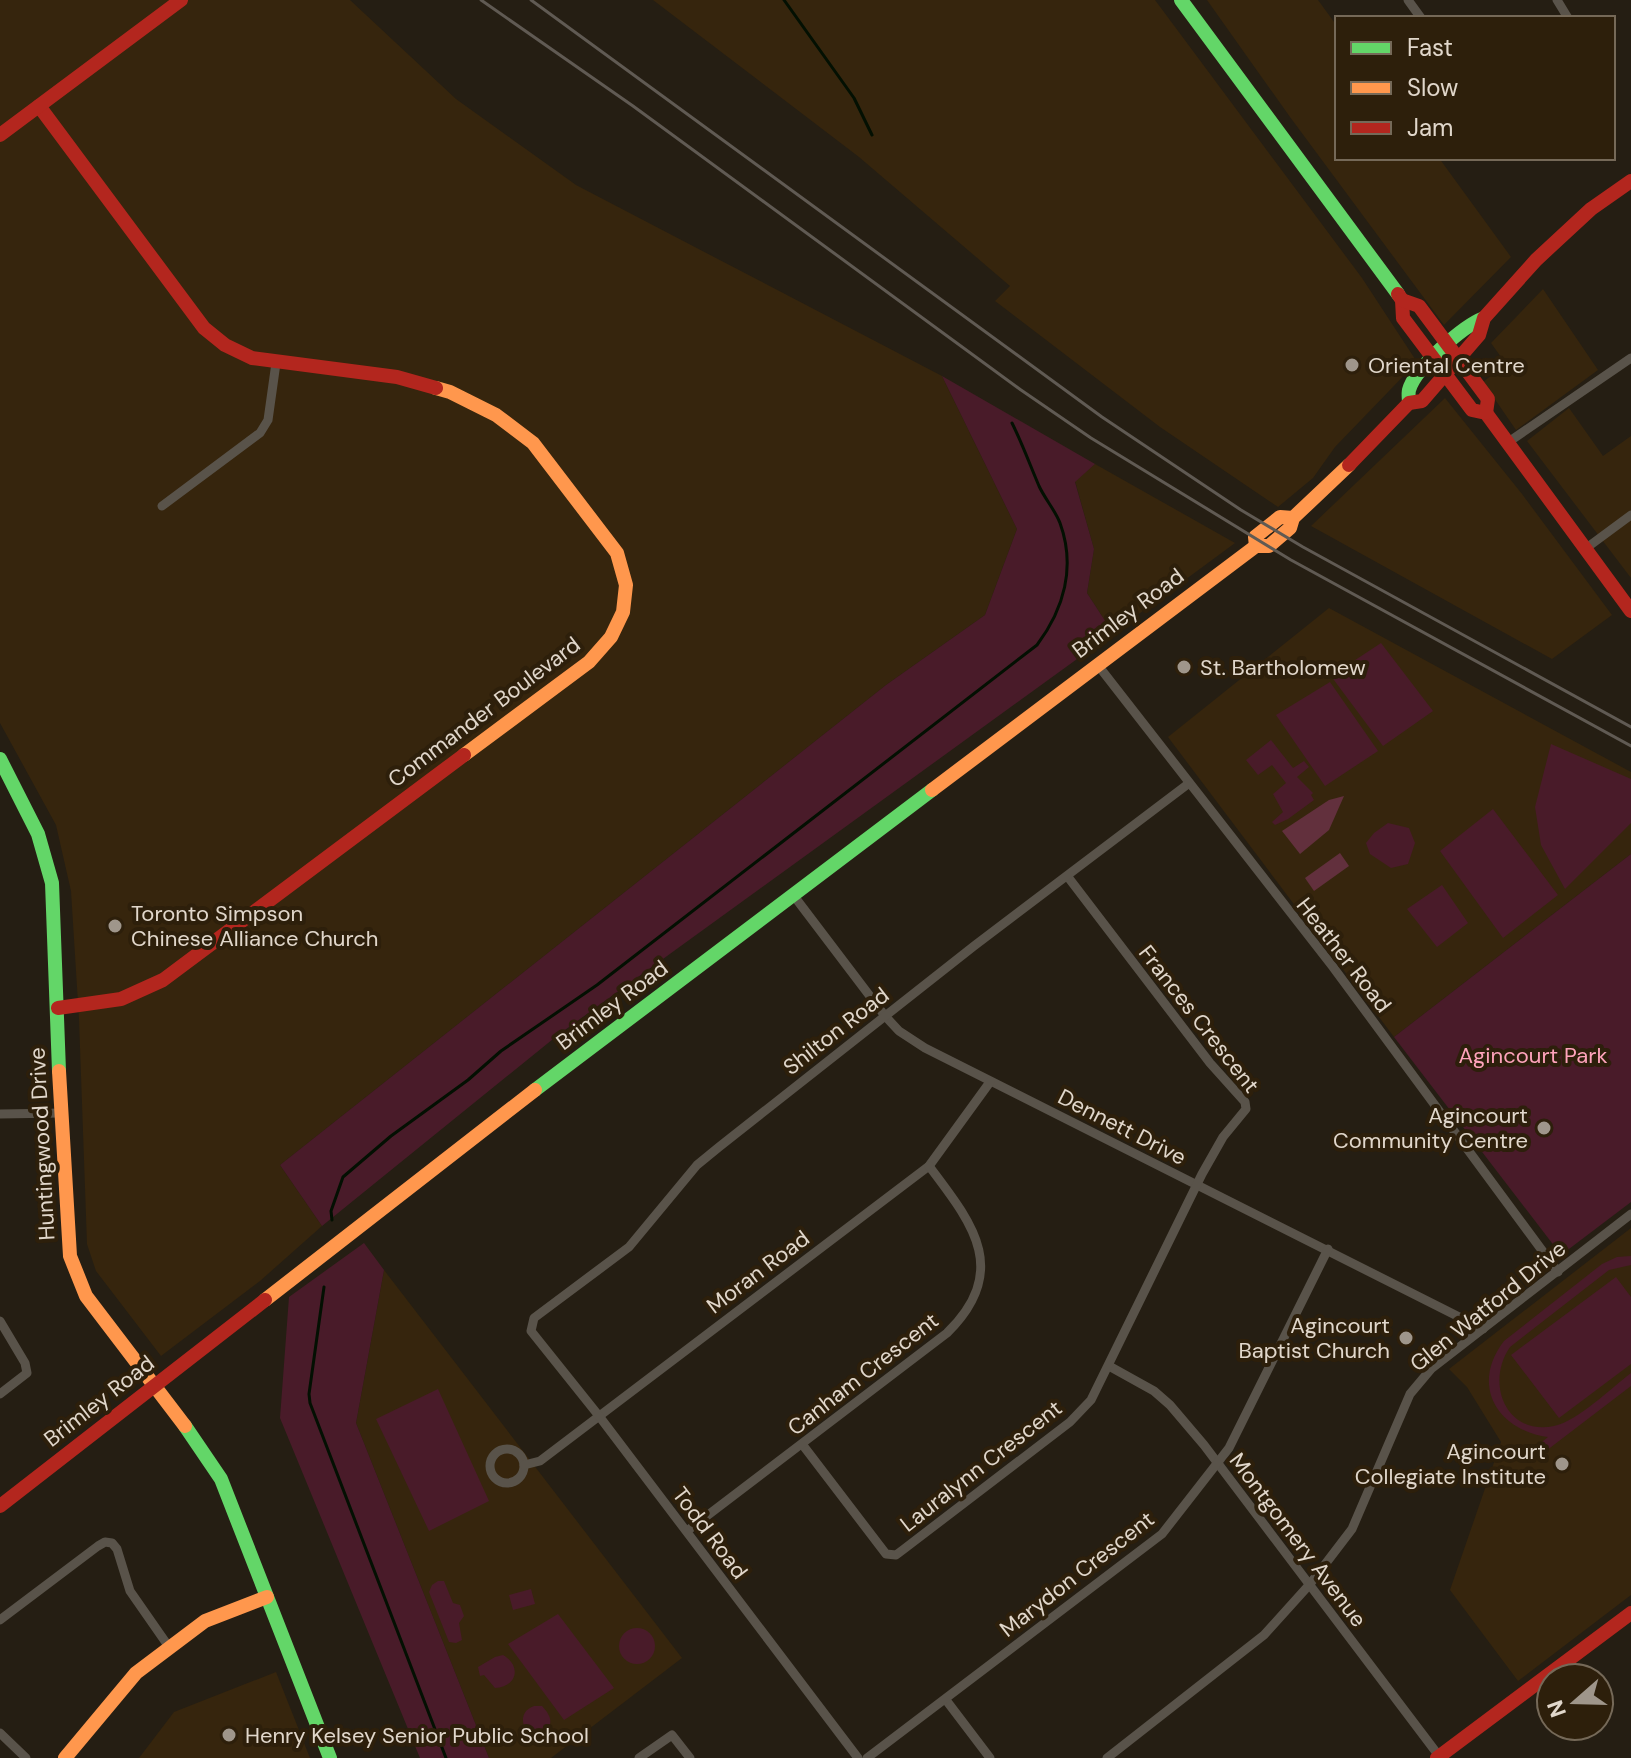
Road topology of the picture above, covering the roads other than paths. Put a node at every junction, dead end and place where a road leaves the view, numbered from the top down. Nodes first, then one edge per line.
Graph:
1 (181, 0) edge
2 (1181, 0) edge
3 (39, 106) junction
4 (0, 135) edge
5 (1631, 181) edge
6 (1402, 300) junction
7 (1484, 318) junction
8 (1448, 342) junction
9 (1433, 356) junction
10 (1458, 357) junction
11 (1631, 358) edge
12 (276, 363) junction
13 (1445, 372) junction
14 (1409, 403) junction
15 (1486, 413) junction
16 (1507, 443) junction
17 (162, 506) dead end
18 (1631, 515) edge
19 (1585, 549) junction
20 (1631, 611) edge
21 (1097, 664) junction
22 (0, 759) edge
23 (1188, 784) junction
24 (1068, 877) junction
25 (794, 896) junction
26 (58, 1008) junction
27 (885, 1016) junction
28 (990, 1082) junction
29 (61, 1113) junction
30 (0, 1114) edge
31 (929, 1166) junction
32 (1197, 1185) junction
33 (1631, 1214) edge
34 (1328, 1249) junction
35 (1558, 1272) junction
36 (0, 1321) edge
37 (1483, 1329) junction
38 (531, 1331) joint
39 (1109, 1366) junction
40 (155, 1385) junction
41 (0, 1394) edge
42 (599, 1416) junction
43 (802, 1444) junction
44 (1218, 1464) junction
45 (524, 1465) dead end
46 (0, 1506) edge
47 (687, 1531) junction
48 (1310, 1584) junction
49 (267, 1597) junction
50 (1631, 1613) edge
51 (0, 1620) edge
52 (169, 1647) junction
53 (946, 1700) junction
54 (0, 1733) edge
55 (1438, 1757) edge
56 (26, 1758) edge
57 (65, 1758) edge
58 (330, 1758) edge
59 (639, 1758) edge
60 (690, 1758) edge
61 (858, 1758) edge
62 (867, 1758) edge
63 (990, 1758) edge
64 (1107, 1758) edge

1 - 3 main road
2 - 6 main road
3 - 4 main road
3 - 12 main road, Commander Boulevard
5 - 7 main road, Brimley Road
6 - 8 main road
6 - 9 main road
7 - 8 main road, Brimley Road
7 - 10 main road, Brimley Road
8 - 9 main road, Brimley Road
8 - 10 main road
9 - 13 main road
9 - 14 main road, Brimley Road
10 - 13 main road, Brimley Road
10 - 15 main road
11 - 16 street
12 - 17 street
12 - 26 main road, Commander Boulevard
13 - 14 main road, Brimley Road
13 - 15 main road
14 - 21 main road, Brimley Road
15 - 16 main road
16 - 19 main road
18 - 19 street
19 - 20 main road
21 - 23 street, Heather Road
21 - 25 main road, Brimley Road
22 - 26 main road, Huntingwood Drive
23 - 24 street, Shilton Road
23 - 35 street, Heather Road
24 - 27 street, Shilton Road
24 - 32 street, Frances Crescent
25 - 27 street, Dennett Drive
25 - 40 main road, Brimley Road
26 - 29 main road, Huntingwood Drive
27 - 28 street, Dennett Drive
27 - 38 street, Shilton Road
28 - 31 street, Moran Road
28 - 32 street, Dennett Drive
29 - 30 street
29 - 40 main road, Huntingwood Drive
31 - 42 street, Moran Road
31 - 43 street, Canham Crescent
32 - 34 street, Dennett Drive
32 - 39 street, Lauralynn Crescent
33 - 35 street, Glen Watford Drive
34 - 37 street, Dennett Drive
34 - 44 street, Marydon Crescent
35 - 37 street, Glen Watford Drive
36 - 41 street
37 - 48 street, Glen Watford Drive
38 - 42 street, Todd Road
39 - 43 street, Lauralynn Crescent
39 - 44 street, Montgomery Avenue
40 - 46 main road, Brimley Road
40 - 49 main road, Huntingwood Drive
42 - 45 street, Moran Road
42 - 47 street, Todd Road
43 - 47 street, Canham Crescent
44 - 48 street, Montgomery Avenue
44 - 53 street, Marydon Crescent
47 - 61 street, Todd Road
48 - 55 street, Montgomery Avenue
48 - 64 street, Glen Watford Drive
49 - 52 main road
49 - 58 main road, Huntingwood Drive
50 - 55 main road
51 - 52 street
52 - 57 main road
53 - 62 street, Marydon Crescent
53 - 63 street
54 - 56 street
59 - 60 street

